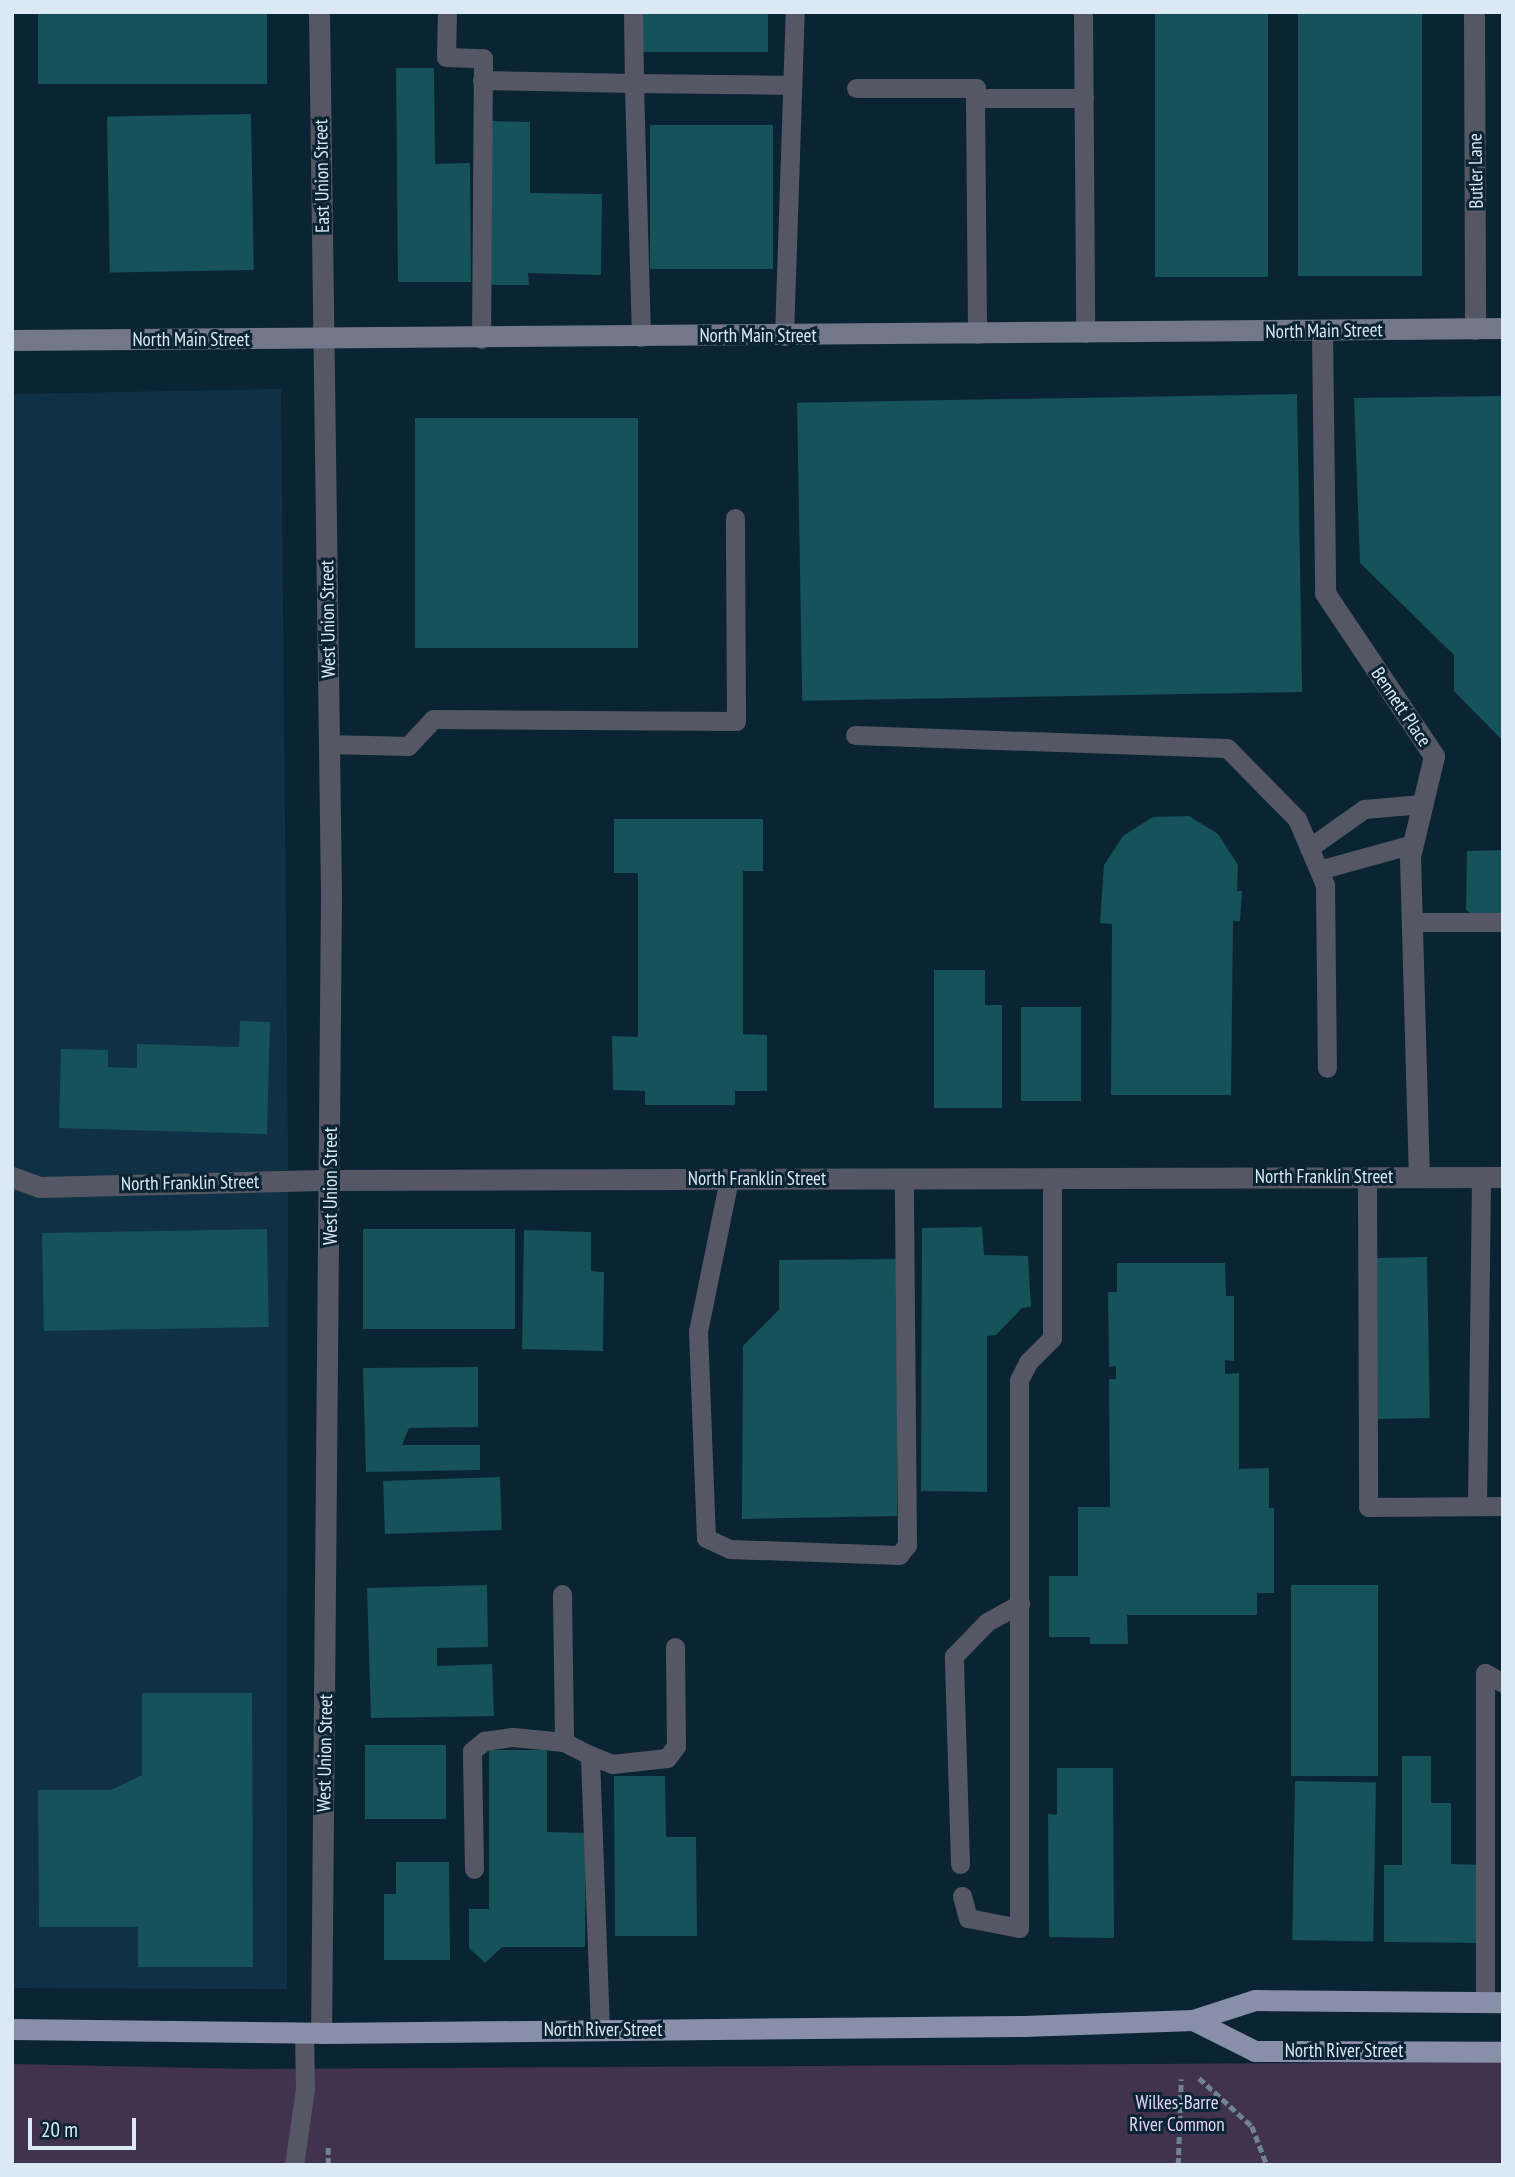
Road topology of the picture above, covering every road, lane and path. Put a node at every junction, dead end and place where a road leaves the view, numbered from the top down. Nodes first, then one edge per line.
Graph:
1 (319, 12) edge
2 (447, 12) edge
3 (633, 12) edge
4 (795, 12) edge
5 (1083, 12) edge
6 (1474, 12) edge
7 (482, 80) junction
8 (634, 83) junction
9 (792, 85) junction
10 (856, 88) dead end
11 (975, 98) junction
12 (1084, 98) junction
13 (1503, 328) edge
14 (1475, 329) junction
15 (1321, 331) junction
16 (1085, 333) junction
17 (977, 334) junction
18 (784, 335) junction
19 (641, 337) junction
20 (481, 339) junction
21 (12, 340) edge
22 (326, 340) junction
23 (736, 518) dead end
24 (855, 735) dead end
25 (329, 744) junction
26 (1422, 804) junction
27 (1413, 844) junction
28 (1309, 848) junction
29 (1319, 870) junction
30 (1412, 922) junction
31 (1503, 922) edge
32 (1326, 1068) dead end
33 (12, 1177) edge
34 (1367, 1177) junction
35 (1419, 1177) junction
36 (1481, 1177) junction
37 (1503, 1177) edge
38 (1052, 1178) junction
39 (729, 1179) junction
40 (904, 1179) junction
41 (331, 1180) junction
42 (1477, 1506) junction
43 (1503, 1506) edge
44 (562, 1594) dead end
45 (1020, 1604) junction
46 (675, 1647) dead end
47 (1503, 1683) edge
48 (564, 1742) junction
49 (590, 1755) junction
50 (960, 1864) dead end
51 (474, 1869) dead end
52 (962, 1896) dead end
53 (1494, 2002) edge
54 (1193, 2020) junction
55 (12, 2029) edge
56 (600, 2030) junction
57 (313, 2033) junction
58 (1503, 2052) edge
59 (1199, 2078) dead end
60 (1181, 2080) dead end
61 (294, 2165) edge
62 (1178, 2165) edge
63 (1267, 2165) edge

1 - 22 street, East Union Street
2 - 7 lane
3 - 8 lane
4 - 9 lane
5 - 12 lane
6 - 14 street, Butler Lane
7 - 8 lane
7 - 20 lane
8 - 9 lane
8 - 19 lane
9 - 18 lane
10 - 11 lane
11 - 12 lane
11 - 17 lane
12 - 16 lane
13 - 14 street, North Main Street
14 - 15 street, North Main Street
15 - 16 street, North Main Street
15 - 26 street, Bennett Place
16 - 17 street, North Main Street
17 - 18 street, North Main Street
18 - 19 street, North Main Street
19 - 20 street, North Main Street
20 - 22 street, North Main Street
21 - 22 street, North Main Street
22 - 25 street, West Union Street
23 - 25 lane
24 - 28 lane
25 - 41 street, West Union Street
26 - 27 street, Bennett Place
26 - 28 lane
27 - 29 lane
27 - 30 street, Bennett Place
28 - 29 lane
29 - 32 lane
30 - 31 lane
30 - 35 street, Bennett Place
33 - 41 street, North Franklin Street
34 - 35 street, North Franklin Street
34 - 38 street, North Franklin Street
34 - 42 lane
35 - 36 street, North Franklin Street
36 - 37 street, North Franklin Street
36 - 42 lane
38 - 40 street, North Franklin Street
38 - 45 lane
39 - 40 street, North Franklin Street
39 - 40 lane
39 - 41 street, North Franklin Street
41 - 57 street, West Union Street
42 - 43 lane
44 - 48 lane
45 - 50 lane
45 - 52 lane
46 - 49 lane
47 - 53 lane
48 - 49 lane
48 - 51 lane
49 - 56 lane
53 - 54 main road, North River Street
54 - 56 main road, North River Street
54 - 58 main road, North River Street
55 - 57 main road, North River Street
56 - 57 main road, North River Street
57 - 61 lane
59 - 63 path
60 - 62 path

